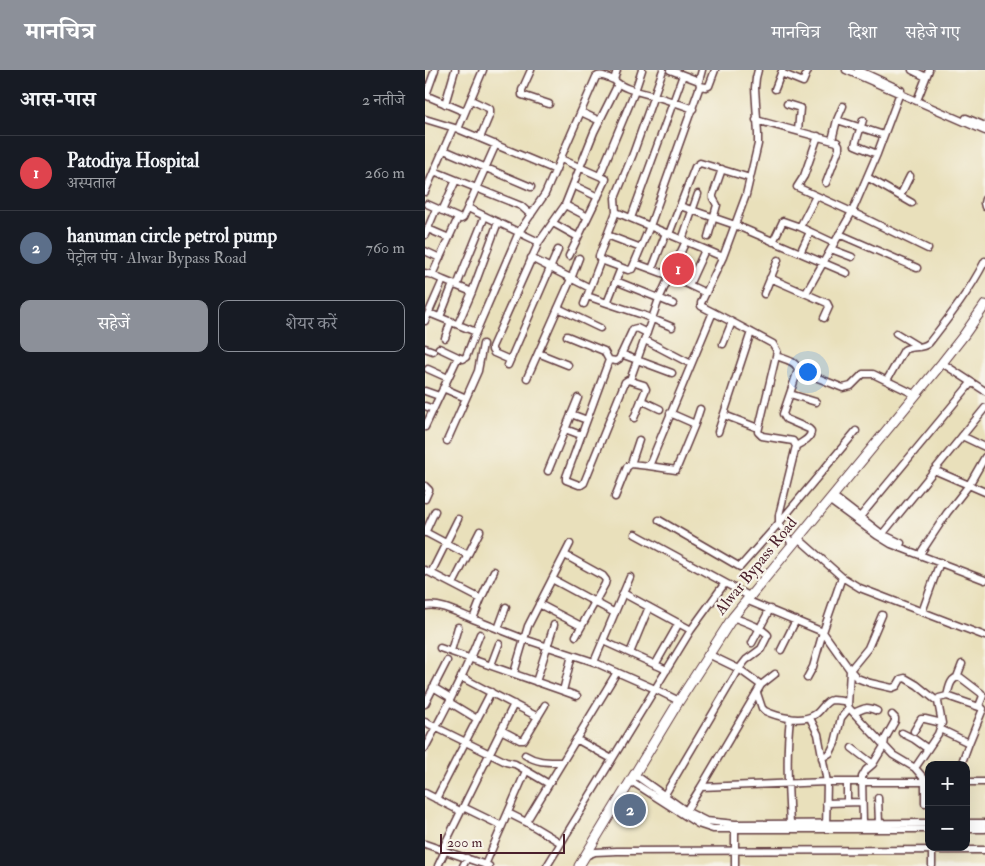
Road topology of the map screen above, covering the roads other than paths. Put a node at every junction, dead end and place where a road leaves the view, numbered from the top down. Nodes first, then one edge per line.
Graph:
1 (435, 70) edge
2 (455, 70) edge
3 (483, 70) edge
4 (531, 70) edge
5 (617, 70) edge
6 (641, 70) edge
7 (663, 70) edge
8 (702, 70) edge
9 (715, 70) edge
10 (758, 70) edge
11 (808, 70) edge
12 (846, 70) edge
13 (858, 70) edge
14 (912, 70) edge
15 (677, 72) edge
16 (782, 72) edge
17 (928, 73) edge
18 (870, 75) edge
19 (616, 82) junction
20 (699, 83) junction
21 (775, 89) dead end
22 (635, 91) junction
23 (900, 92) junction
24 (425, 95) edge
25 (653, 96) junction
26 (918, 98) junction
27 (471, 100) junction
28 (673, 102) junction
29 (445, 104) junction
30 (549, 104) dead end
31 (787, 104) dead end
32 (843, 106) dead end
33 (693, 109) junction
34 (465, 112) junction
35 (581, 112) junction
36 (425, 118) edge
37 (756, 120) junction
38 (837, 120) junction
39 (863, 120) dead end
40 (600, 121) junction
41 (985, 126) edge
42 (456, 128) junction
43 (861, 128) junction
44 (798, 131) junction
45 (985, 131) edge
46 (884, 135) junction
47 (818, 136) junction
48 (480, 138) junction
49 (832, 140) junction
50 (495, 144) junction
51 (444, 150) junction
52 (877, 154) junction
53 (561, 158) junction
54 (581, 167) junction
55 (486, 168) junction
56 (722, 169) junction
57 (556, 170) junction
58 (434, 171) junction
59 (600, 175) junction
60 (910, 176) dead end
61 (867, 177) junction
62 (750, 178) junction
63 (456, 180) junction
64 (826, 183) dead end
65 (573, 185) junction
66 (531, 186) dead end
67 (426, 188) edge
68 (477, 188) junction
69 (698, 194) dead end
70 (598, 196) junction
71 (815, 196) junction
72 (900, 196) junction
73 (985, 199) edge
74 (912, 203) dead end
75 (427, 204) dead end
76 (565, 204) junction
77 (680, 206) junction
78 (985, 207) edge
79 (468, 208) junction
80 (439, 210) junction
81 (692, 211) junction
82 (617, 212) junction
83 (852, 212) junction
84 (531, 215) junction
85 (485, 216) junction
86 (588, 216) junction
87 (458, 218) junction
88 (631, 218) junction
89 (714, 219) junction
90 (498, 222) junction
91 (553, 223) junction
92 (735, 225) junction
93 (650, 226) junction
94 (800, 227) junction
95 (426, 232) edge
96 (519, 232) junction
97 (810, 232) junction
98 (668, 234) junction
99 (839, 234) junction
100 (607, 235) junction
101 (578, 237) junction
102 (449, 238) junction
103 (708, 238) dead end
104 (684, 241) junction
105 (539, 242) junction
106 (773, 242) junction
107 (832, 246) junction
108 (641, 248) junction
109 (928, 249) dead end
110 (558, 250) dead end
111 (705, 250) junction
112 (425, 252) edge
113 (800, 253) junction
114 (569, 256) dead end
115 (723, 257) junction
116 (851, 257) dead end
117 (440, 258) junction
118 (531, 258) junction
119 (579, 258) dead end
120 (601, 260) junction
121 (778, 260) dead end
122 (985, 261) edge
123 (635, 263) junction
124 (823, 263) junction
125 (551, 268) junction
126 (621, 268) junction
127 (917, 268) dead end
128 (652, 269) junction
129 (847, 273) dead end
130 (427, 274) edge
131 (669, 276) junction
132 (770, 278) junction
133 (571, 279) junction
134 (443, 280) junction
135 (616, 281) junction
136 (455, 285) junction
137 (689, 285) junction
138 (590, 288) junction
139 (472, 292) junction
140 (706, 293) junction
141 (806, 293) junction
142 (764, 294) dead end
143 (587, 296) junction
144 (659, 298) junction
145 (607, 303) junction
146 (584, 304) dead end
147 (673, 304) dead end
148 (985, 305) edge
149 (558, 308) junction
150 (713, 312) junction
151 (429, 313) junction
152 (440, 317) junction
153 (824, 318) dead end
154 (652, 319) junction
155 (425, 321) edge
156 (451, 321) junction
157 (732, 322) junction
158 (459, 324) junction
159 (672, 327) dead end
160 (600, 328) dead end
161 (476, 332) junction
162 (751, 332) junction
163 (647, 333) junction
164 (896, 333) dead end
165 (567, 336) dead end
166 (445, 338) dead end
167 (473, 339) junction
168 (645, 340) junction
169 (483, 344) junction
170 (723, 344) dead end
171 (492, 347) junction
172 (425, 348) edge
173 (920, 348) junction
174 (538, 353) junction
175 (621, 354) junction
176 (776, 356) junction
177 (458, 357) junction
178 (609, 360) junction
179 (638, 360) junction
180 (942, 363) junction
181 (691, 364) junction
182 (569, 365) dead end
183 (428, 369) dead end
184 (798, 370) junction
185 (672, 373) dead end
186 (448, 378) junction
187 (527, 378) dead end
188 (631, 380) junction
189 (887, 380) junction
190 (971, 382) junction
191 (443, 388) junction
192 (425, 391) edge
193 (985, 391) edge
194 (790, 394) junction
195 (916, 395) junction
196 (439, 396) junction
197 (466, 398) junction
198 (578, 398) dead end
199 (641, 400) junction
200 (816, 402) dead end
201 (425, 406) edge
202 (985, 408) edge
203 (433, 409) junction
204 (660, 409) dead end
205 (700, 409) dead end
206 (571, 414) junction
207 (670, 414) junction
208 (723, 415) junction
209 (634, 418) dead end
210 (587, 420) junction
211 (695, 424) junction
212 (425, 427) edge
213 (758, 428) junction
214 (565, 429) junction
215 (856, 431) dead end
216 (718, 432) dead end
217 (581, 435) junction
218 (962, 436) junction
219 (639, 440) dead end
220 (447, 441) dead end
221 (796, 446) junction
222 (985, 447) edge
223 (985, 457) edge
224 (631, 464) junction
225 (649, 466) junction
226 (934, 470) junction
227 (548, 471) dead end
228 (425, 486) edge
229 (969, 486) junction
230 (985, 492) edge
231 (615, 496) dead end
232 (831, 498) junction
233 (425, 499) edge
234 (435, 511) dead end
235 (860, 517) junction
236 (458, 519) dead end
237 (659, 520) dead end
238 (779, 523) junction
239 (480, 531) dead end
240 (425, 533) edge
241 (635, 534) dead end
242 (881, 535) junction
243 (795, 541) junction
244 (446, 543) junction
245 (570, 544) dead end
246 (922, 551) junction
247 (468, 554) junction
248 (565, 555) junction
249 (940, 562) junction
250 (494, 571) dead end
251 (428, 572) edge
252 (985, 575) edge
253 (630, 577) dead end
254 (843, 577) junction
255 (552, 579) junction
256 (985, 580) edge
257 (725, 583) junction
258 (453, 584) junction
259 (623, 593) junction
260 (748, 598) junction
261 (481, 599) junction
262 (595, 602) junction
263 (539, 604) junction
264 (425, 606) edge
265 (507, 607) dead end
266 (649, 607) junction
267 (770, 609) junction
268 (921, 612) junction
269 (615, 613) junction
270 (882, 615) dead end
271 (733, 617) junction
272 (473, 619) junction
273 (796, 620) junction
274 (679, 624) junction
275 (554, 625) dead end
276 (581, 626) junction
277 (458, 627) dead end
278 (759, 628) junction
279 (498, 629) junction
280 (691, 630) junction
281 (823, 632) junction
282 (480, 634) dead end
283 (576, 636) dead end
284 (985, 636) edge
285 (524, 639) junction
286 (603, 640) junction
287 (752, 643) dead end
288 (499, 644) dead end
289 (547, 647) junction
290 (440, 648) dead end
291 (781, 650) dead end
292 (451, 651) junction
293 (630, 653) junction
294 (708, 654) junction
295 (572, 655) junction
296 (471, 657) junction
297 (447, 661) dead end
298 (594, 662) junction
299 (655, 664) junction
300 (962, 664) dead end
301 (491, 665) junction
302 (739, 669) junction
303 (667, 670) junction
304 (850, 670) junction
305 (617, 672) junction
306 (514, 673) junction
307 (775, 674) dead end
308 (461, 677) junction
309 (957, 677) junction
310 (807, 678) dead end
311 (536, 682) junction
312 (761, 685) junction
313 (433, 687) junction
314 (655, 689) junction
315 (563, 691) junction
316 (491, 692) junction
317 (757, 693) junction
318 (577, 696) dead end
319 (947, 696) junction
320 (450, 700) junction
321 (679, 701) junction
322 (938, 702) junction
323 (425, 704) edge
324 (514, 704) junction
325 (545, 705) dead end
326 (850, 708) junction
327 (982, 708) edge
328 (877, 711) dead end
329 (892, 715) dead end
330 (538, 717) junction
331 (790, 718) junction
332 (810, 718) junction
333 (477, 719) junction
334 (425, 722) edge
335 (941, 726) junction
336 (436, 727) junction
337 (501, 730) junction
338 (914, 731) dead end
339 (903, 733) dead end
340 (576, 739) junction
341 (466, 742) junction
342 (969, 742) junction
343 (884, 746) junction
344 (425, 748) edge
345 (852, 748) dead end
346 (928, 749) junction
347 (489, 754) junction
348 (525, 755) dead end
349 (822, 758) junction
350 (612, 759) junction
351 (962, 761) edge
352 (562, 762) junction
353 (873, 764) junction
354 (915, 768) junction
355 (526, 771) junction
356 (633, 777) junction
357 (925, 780) edge
358 (827, 782) junction
359 (847, 782) junction
360 (862, 782) junction
361 (925, 782) edge
362 (970, 782) edge
363 (985, 782) edge
364 (549, 784) junction
365 (787, 784) junction
366 (701, 787) junction
367 (425, 793) edge
368 (664, 796) junction
369 (878, 798) dead end
370 (437, 799) junction
371 (847, 802) junction
372 (863, 802) junction
373 (826, 803) junction
374 (461, 809) junction
375 (686, 811) junction
376 (507, 813) junction
377 (526, 822) junction
378 (789, 823) junction
379 (863, 823) junction
380 (879, 823) junction
381 (925, 823) edge
382 (970, 823) edge
383 (985, 823) edge
384 (502, 826) junction
385 (735, 826) junction
386 (826, 826) junction
387 (925, 829) edge
388 (970, 829) edge
389 (985, 829) edge
390 (561, 843) junction
391 (425, 844) edge
392 (925, 849) edge
393 (443, 850) junction
394 (735, 850) junction
395 (970, 850) edge
396 (985, 850) edge
397 (932, 851) edge
398 (584, 857) junction
399 (467, 858) junction
400 (487, 865) edge
401 (438, 866) edge
402 (463, 866) edge
403 (547, 866) edge
404 (579, 866) edge
405 (735, 866) edge
406 (932, 866) edge

1 - 24 street
2 - 29 street
3 - 27 street
4 - 30 street
5 - 19 street
6 - 22 street
7 - 25 street
8 - 20 street
9 - 20 street
10 - 37 street
11 - 16 street
12 - 18 street
13 - 18 street
14 - 17 street
15 - 20 street
15 - 28 street
16 - 21 street
17 - 26 street
18 - 23 street
19 - 22 street
19 - 35 street
19 - 40 street
20 - 33 street
22 - 25 street
22 - 59 street
23 - 26 street
23 - 45 street
23 - 46 street
24 - 29 street
25 - 28 street
25 - 82 street
26 - 41 street
27 - 34 street
27 - 48 street
28 - 33 street
28 - 88 street
29 - 34 street
31 - 44 street
32 - 38 street
33 - 93 street
34 - 42 street
35 - 40 street
35 - 53 street
36 - 42 street
37 - 44 street
37 - 62 street
38 - 43 street
38 - 49 street
39 - 43 street
40 - 54 street
42 - 48 street
42 - 51 street
43 - 46 street
43 - 52 street
44 - 47 street
46 - 52 street
47 - 49 street
47 - 71 street
48 - 50 street
49 - 64 street
50 - 55 street
50 - 57 street
51 - 55 street
51 - 58 street
52 - 61 street
53 - 54 street
53 - 57 street
54 - 59 street
54 - 65 street
55 - 66 street
55 - 68 street
56 - 62 street
56 - 77 street
56 - 89 street
57 - 84 street
58 - 63 street
58 - 67 street
59 - 70 street
60 - 72 street
61 - 72 street
61 - 83 street
62 - 92 street
63 - 68 street
63 - 80 street
65 - 70 street
65 - 76 street
68 - 79 street
68 - 84 street
69 - 81 street
70 - 86 street
71 - 83 street
71 - 94 street
72 - 74 street
73 - 78 street
75 - 80 street
76 - 86 street
76 - 91 street
77 - 81 street
77 - 98 street
79 - 85 street
79 - 87 street
80 - 87 street
80 - 95 street
81 - 89 street
81 - 104 street
82 - 88 street
82 - 100 street
83 - 99 street
83 - 109 street
84 - 96 street
85 - 90 street
85 - 136 street
86 - 101 street
87 - 102 street
88 - 93 street
89 - 92 street
89 - 103 street
90 - 96 street
90 - 139 street
91 - 101 street
91 - 105 street
92 - 106 street
92 - 115 street
93 - 98 street
93 - 108 street
94 - 97 street
94 - 106 street
95 - 102 street
96 - 105 street
96 - 161 street
97 - 107 street
97 - 113 street
98 - 104 street
98 - 128 street
99 - 107 street
99 - 127 street
100 - 108 street
100 - 120 street
101 - 114 street
102 - 117 street
104 - 111 street
104 - 131 street
105 - 118 street
106 - 113 street
107 - 116 street
107 - 124 street
108 - 123 street
110 - 125 street
111 - 115 street
111 - 137 street
112 - 117 street
113 - 124 street
115 - 140 street
117 - 130 street
118 - 125 street
118 - 171 street
119 - 133 street
120 - 126 street
120 - 138 street
121 - 132 street
122 - 173 street
123 - 126 street
123 - 128 street
124 - 129 street
124 - 141 street
125 - 133 street
125 - 171 street
126 - 135 street
128 - 131 street
130 - 134 street
131 - 137 street
131 - 144 street
132 - 141 street
132 - 142 street
133 - 138 street
133 - 149 street
134 - 136 street
134 - 151 street
135 - 144 street
135 - 145 street
136 - 139 street
136 - 152 street
137 - 140 street
138 - 143 street
139 - 158 street
140 - 150 street
141 - 153 street
143 - 145 street
143 - 146 street
144 - 147 street
144 - 154 street
145 - 154 street
148 - 180 highway, Alwar Bypass Road
149 - 160 street
149 - 174 street
150 - 157 street
150 - 181 street
151 - 152 street
151 - 155 street
152 - 156 street
154 - 159 street
154 - 163 street
156 - 158 street
156 - 166 street
157 - 162 street
157 - 170 street
158 - 161 street
161 - 167 street
162 - 176 street
162 - 208 street
163 - 168 street
163 - 175 street
164 - 173 street
165 - 178 street
167 - 169 street
167 - 177 street
168 - 179 street
168 - 181 street
169 - 171 street
169 - 197 street
172 - 177 street
173 - 189 street
174 - 182 street
174 - 187 street
175 - 178 street
175 - 179 street
176 - 184 street
176 - 213 street
177 - 186 street
178 - 210 street
179 - 185 street
179 - 188 street
180 - 190 street
180 - 195 highway, Alwar Bypass Road
181 - 207 street
183 - 186 street
184 - 189 street
184 - 194 street
186 - 191 street
188 - 199 street
188 - 217 street
189 - 195 street
190 - 193 street
190 - 235 street
191 - 196 street
191 - 197 street
192 - 196 street
194 - 200 street
194 - 221 street
195 - 232 highway, Alwar Bypass Road
196 - 203 street
197 - 220 street
198 - 206 street
199 - 204 street
199 - 209 street
201 - 203 street
202 - 218 street
203 - 212 street
205 - 211 street
206 - 210 street
206 - 214 street
207 - 211 street
207 - 225 street
208 - 213 street
208 - 216 street
210 - 217 street
211 - 225 street
213 - 221 street
214 - 217 street
214 - 227 street
215 - 238 street
218 - 222 street
218 - 226 street
219 - 224 street
221 - 238 street
223 - 229 street
224 - 225 street
224 - 231 street
226 - 229 street
226 - 242 street
228 - 233 street
229 - 230 street
229 - 246 street
232 - 235 street
232 - 242 street
232 - 243 highway, Alwar Bypass Road
234 - 240 street
235 - 242 street
236 - 244 street
237 - 238 street
238 - 243 street
239 - 247 street
240 - 244 street
241 - 257 street
242 - 246 street
242 - 249 street
243 - 254 street
243 - 260 highway, Alwar Bypass Road
244 - 247 street
244 - 251 street
245 - 248 street
246 - 252 street
247 - 258 street
248 - 255 street
248 - 262 street
249 - 256 street
249 - 268 street
250 - 261 street
251 - 258 street
253 - 259 street
254 - 268 street
254 - 281 street
255 - 262 street
255 - 263 street
257 - 260 street
257 - 280 street
258 - 261 street
259 - 266 street
259 - 269 street
260 - 267 street
260 - 271 highway, Alwar Bypass Road
261 - 272 street
262 - 269 street
262 - 276 street
263 - 276 street
263 - 285 street
264 - 272 street
265 - 279 street
266 - 274 street
266 - 293 street
267 - 273 street
267 - 278 street
268 - 284 street
269 - 286 street
270 - 304 street
271 - 278 street
271 - 294 highway, Alwar Bypass Road
272 - 279 street
273 - 281 street
273 - 291 street
274 - 280 street
274 - 299 street
275 - 289 street
276 - 283 street
277 - 292 street
278 - 287 street
278 - 302 street
279 - 285 street
280 - 303 street
281 - 304 street
281 - 310 street
282 - 296 street
285 - 289 street
285 - 306 street
286 - 293 street
286 - 298 street
288 - 301 street
289 - 295 street
289 - 311 street
290 - 292 street
292 - 296 street
293 - 299 street
294 - 302 street
294 - 321 highway, Alwar Bypass Road
295 - 298 street
295 - 315 street
296 - 301 street
296 - 308 street
297 - 313 street
298 - 305 street
299 - 303 street
300 - 309 street
301 - 306 street
302 - 312 street
302 - 368 street
303 - 314 street
304 - 322 street
304 - 326 street
305 - 314 street
305 - 340 street
306 - 311 street
307 - 312 street
308 - 316 street
308 - 320 street
309 - 319 street
309 - 327 street
311 - 315 street
312 - 317 street
313 - 320 street
313 - 323 street
314 - 321 street
314 - 350 street
315 - 318 street
316 - 324 street
316 - 333 street
317 - 331 street
317 - 366 street
319 - 322 street
319 - 327 street
320 - 333 street
320 - 336 street
321 - 356 highway, Alwar Bypass Road
322 - 335 street
324 - 330 street
324 - 337 street
325 - 330 street
326 - 328 street
326 - 332 street
326 - 343 street
326 - 349 street
327 - 342 street
329 - 343 street
330 - 337 street
331 - 332 street
331 - 365 street
332 - 349 street
333 - 341 street
334 - 336 street
335 - 338 street
335 - 342 street
335 - 346 street
336 - 341 street
336 - 344 street
337 - 347 street
339 - 346 street
340 - 350 street
340 - 352 street
341 - 347 street
341 - 370 street
342 - 351 street
343 - 353 street
343 - 354 street
345 - 353 street
346 - 354 street
347 - 355 street
347 - 374 street
348 - 352 street
349 - 358 street
350 - 390 street
352 - 364 street
353 - 360 street
354 - 357 street
355 - 364 street
355 - 376 street
356 - 368 street
356 - 385 street
356 - 398 highway, Alwar Bypass Road
358 - 359 street
358 - 365 street
358 - 373 street
359 - 360 street
359 - 371 street
360 - 361 street
360 - 372 street
362 - 363 street
364 - 377 street
365 - 366 street
365 - 378 street
366 - 375 street
367 - 370 street
368 - 375 street
369 - 380 street
370 - 374 street
371 - 372 street
371 - 373 street
372 - 379 street
373 - 386 street
374 - 384 street
374 - 393 street
375 - 385 street
376 - 377 street
376 - 384 street
377 - 390 street
378 - 385 street
378 - 386 street
379 - 380 street
379 - 386 street
380 - 381 street
382 - 383 street
384 - 400 street
385 - 386 street
385 - 394 street
386 - 387 street
388 - 389 street
390 - 403 street
391 - 393 street
392 - 394 street
393 - 399 street
393 - 401 street
394 - 398 street
394 - 405 street
395 - 396 street
397 - 406 street
398 - 404 highway, Alwar Bypass Road
399 - 400 street
399 - 402 street

